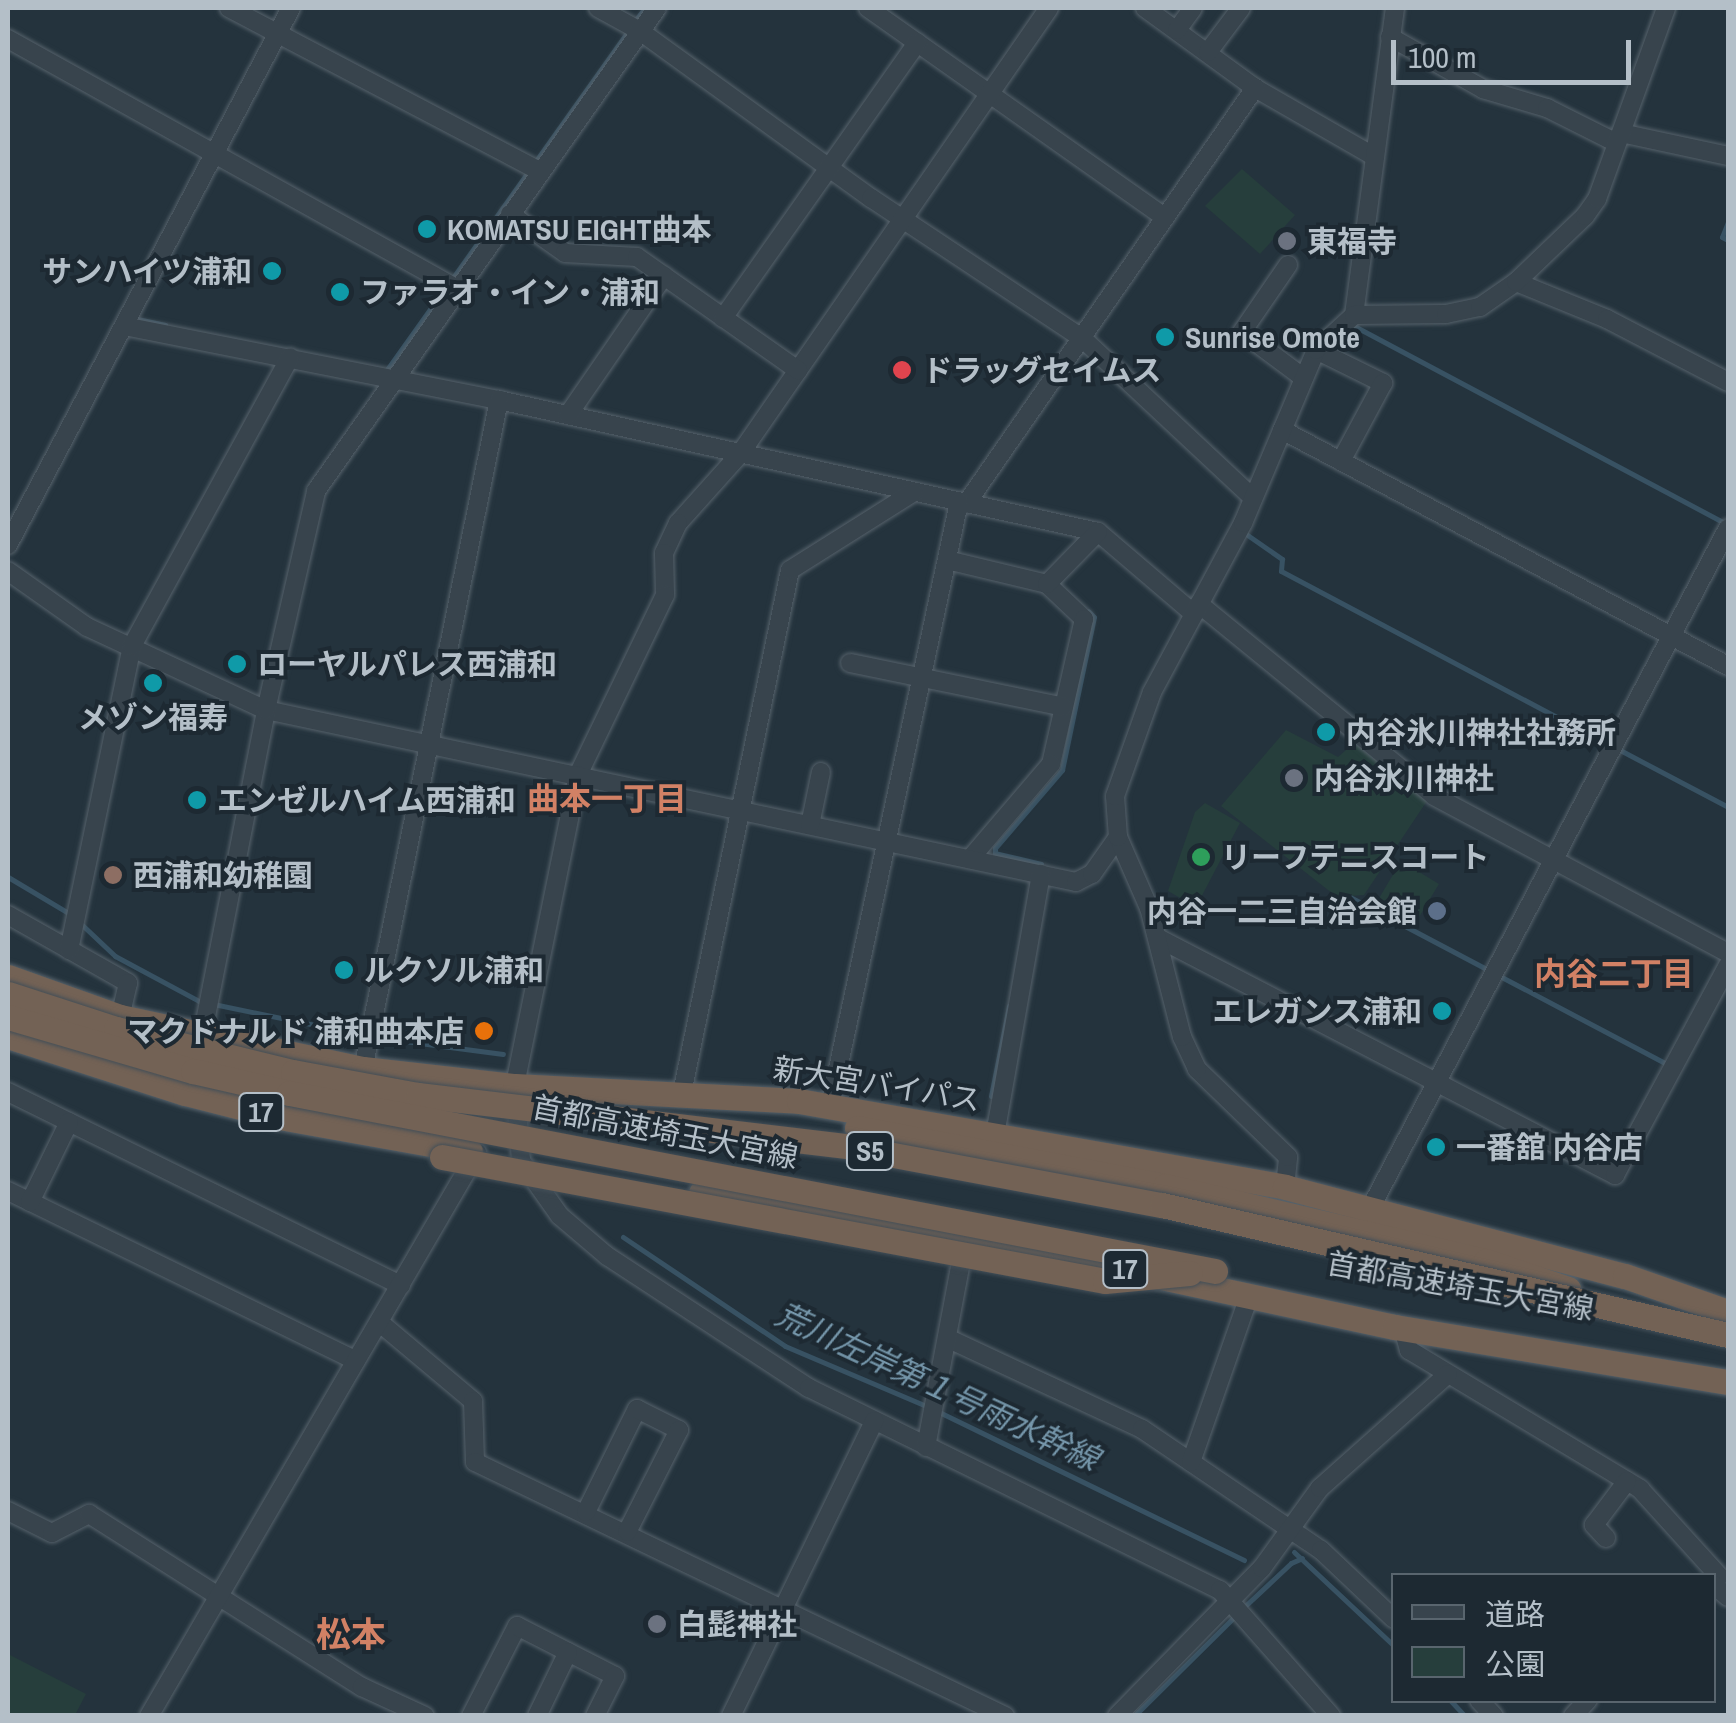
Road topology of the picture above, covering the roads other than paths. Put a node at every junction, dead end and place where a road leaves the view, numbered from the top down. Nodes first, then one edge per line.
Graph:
1 (229, 8) edge
2 (291, 8) edge
3 (598, 8) edge
4 (657, 8) edge
5 (1049, 8) edge
6 (1145, 8) edge
7 (1193, 8) edge
8 (1241, 8) edge
9 (1395, 8) edge
10 (1666, 8) edge
11 (874, 9) edge
12 (1177, 30) junction
13 (640, 31) junction
14 (278, 32) junction
15 (1390, 36) junction
16 (8, 39) edge
17 (917, 42) junction
18 (1208, 52) junction
19 (1255, 88) junction
20 (990, 94) junction
21 (1619, 138) junction
22 (214, 156) junction
23 (1728, 156) edge
24 (1376, 157) junction
25 (830, 167) junction
26 (539, 171) junction
27 (510, 214) junction
28 (1164, 217) junction
29 (903, 218) junction
30 (1288, 265) dead end
31 (664, 276) junction
32 (1516, 282) junction
33 (456, 288) junction
34 (1354, 315) junction
35 (723, 318) junction
36 (124, 326) junction
37 (1082, 338) junction
38 (1316, 350) junction
39 (290, 357) junction
40 (798, 370) junction
41 (1304, 378) junction
42 (392, 380) junction
43 (1728, 382) edge
44 (499, 400) junction
45 (568, 416) junction
46 (1282, 430) junction
47 (740, 454) junction
48 (1341, 461) junction
49 (914, 492) junction
50 (1253, 498) junction
51 (962, 503) junction
52 (1728, 528) edge
53 (1098, 532) junction
54 (8, 545) edge
55 (946, 560) junction
56 (8, 571) edge
57 (1048, 584) junction
58 (1197, 609) junction
59 (1672, 636) junction
60 (132, 646) junction
61 (850, 663) dead end
62 (1728, 666) edge
63 (922, 675) junction
64 (1064, 707) junction
65 (266, 710) junction
66 (429, 744) junction
67 (821, 772) dead end
68 (578, 775) junction
69 (740, 810) junction
70 (810, 825) junction
71 (1118, 838) junction
72 (886, 841) junction
73 (970, 859) junction
74 (1554, 860) junction
75 (1042, 874) junction
76 (8, 915) edge
77 (1158, 938) junction
78 (69, 950) junction
79 (1728, 952) edge
80 (1728, 964) edge
81 (8, 977) edge
82 (8, 994) edge
83 (120, 1016) junction
84 (8, 1017) edge
85 (8, 1036) edge
86 (202, 1037) junction
87 (362, 1068) junction
88 (1436, 1083) junction
89 (515, 1086) junction
90 (8, 1092) edge
91 (682, 1093) junction
92 (800, 1101) junction
93 (830, 1106) junction
94 (280, 1117) junction
95 (69, 1122) junction
96 (995, 1135) junction
97 (478, 1153) junction
98 (520, 1161) junction
99 (605, 1176) junction
100 (1285, 1187) junction
101 (8, 1190) edge
102 (30, 1202) junction
103 (1370, 1209) junction
104 (560, 1216) junction
105 (965, 1240) junction
106 (1215, 1270) junction
107 (400, 1285) junction
108 (1249, 1296) junction
109 (1633, 1311) junction
110 (1728, 1312) edge
111 (379, 1322) junction
112 (1403, 1328) junction
113 (1728, 1335) edge
114 (947, 1338) junction
115 (356, 1361) junction
116 (1728, 1367) edge
117 (1448, 1374) junction
118 (1728, 1382) edge
119 (874, 1421) junction
120 (926, 1447) junction
121 (1192, 1462) junction
122 (1627, 1481) junction
123 (8, 1512) edge
124 (586, 1512) junction
125 (627, 1532) junction
126 (1289, 1535) junction
127 (1606, 1538) dead end
128 (1715, 1573) edge
129 (1719, 1577) edge
130 (1728, 1597) edge
131 (218, 1598) junction
132 (1238, 1607) junction
133 (783, 1608) junction
134 (1391, 1616) edge
135 (568, 1652) junction
136 (148, 1716) edge
137 (426, 1716) edge
138 (471, 1716) edge
139 (536, 1716) edge
140 (595, 1716) edge
141 (731, 1716) edge
142 (1005, 1716) edge
143 (1117, 1716) edge
144 (1331, 1716) edge

1 - 14 street
2 - 14 street
3 - 13 street
4 - 13 street
5 - 20 street
6 - 12 street
7 - 12 street
8 - 18 street
9 - 15 street
10 - 21 street
11 - 17 street
12 - 18 street
13 - 25 street
13 - 26 street
14 - 22 street
14 - 26 street
15 - 21 street
15 - 24 street
16 - 22 street
17 - 20 street
17 - 25 street
18 - 19 street
19 - 24 street
19 - 28 street
20 - 28 street
20 - 29 street
21 - 23 street
21 - 32 street
22 - 33 street
22 - 36 street
24 - 34 street
25 - 29 street
25 - 35 street
26 - 27 street
27 - 31 street
27 - 33 street
28 - 37 street
29 - 37 street
29 - 40 street
30 - 41 street
31 - 35 street
31 - 45 street
32 - 34 street
32 - 43 street
33 - 42 street
34 - 38 street
35 - 40 street
36 - 39 street
36 - 54 street
37 - 50 street
37 - 51 street
38 - 41 street
38 - 48 street
39 - 42 street
39 - 60 street
40 - 47 street
41 - 46 street
42 - 44 street
42 - 65 street
44 - 45 street
44 - 66 street
45 - 47 street
46 - 48 street
46 - 50 street
47 - 49 street
47 - 68 street
48 - 59 street
49 - 51 street
49 - 69 street
50 - 58 street
51 - 53 street
51 - 55 street
52 - 59 street
53 - 57 street
53 - 58 street
55 - 57 street
55 - 63 street
56 - 60 street
57 - 64 street
58 - 71 street
58 - 74 street
59 - 62 street
59 - 74 street
60 - 65 street
60 - 78 street
61 - 63 street
63 - 64 street
63 - 72 street
64 - 73 street
65 - 66 street
65 - 86 street
66 - 68 street
66 - 87 street
67 - 70 street
68 - 69 street
68 - 89 street
69 - 70 street
69 - 91 street
70 - 72 street
71 - 75 street
71 - 77 street
72 - 73 street
72 - 93 street
73 - 75 street
74 - 79 street
74 - 88 street
75 - 96 street
76 - 78 street
77 - 88 street
77 - 100 street
78 - 83 street
80 - 88 street
81 - 83 highway, 新大宮バイパス / 17
82 - 109 highway, 首都高速埼玉大宮線 / S5, bridge
83 - 86 highway, 新大宮バイパス / 17
84 - 106 highway, 首都高速埼玉大宮線 / S5, bridge
85 - 94 highway, 17
86 - 87 highway, 新大宮バイパス / 17
87 - 89 highway, 新大宮バイパス / 17
88 - 103 street
89 - 91 highway, 新大宮バイパス / 17
89 - 98 street
90 - 95 street
91 - 92 highway, 新大宮バイパス / 17
92 - 93 highway, 新大宮バイパス / 17
92 - 109 highway, 17, bridge
93 - 96 highway, 新大宮バイパス / 17
94 - 97 highway, 17
94 - 106 highway, S5, bridge
95 - 102 street
95 - 107 street
96 - 100 highway, 新大宮バイパス / 17
97 - 98 highway, 17
97 - 107 street
98 - 99 highway, 17
98 - 104 street
99 - 104 street
99 - 105 highway, 17
100 - 103 highway, 新大宮バイパス / 17
101 - 102 street
102 - 115 street
103 - 110 highway, 新大宮バイパス / 17
104 - 119 street
105 - 108 highway, 17
105 - 114 street
106 - 116 highway, 首都高速埼玉大宮線 / S5
107 - 111 street
108 - 112 highway, 17
108 - 121 street
109 - 113 highway, 首都高速埼玉大宮線 / S5, bridge
111 - 115 street
111 - 124 street
112 - 117 street
112 - 118 highway, 17
114 - 120 street
114 - 121 street
115 - 131 street
117 - 122 street
117 - 126 street
119 - 120 street
119 - 133 street
120 - 132 street
121 - 126 street
122 - 127 street
122 - 128 street
123 - 131 street
124 - 125 street
124 - 125 street
125 - 133 street
126 - 132 street
126 - 134 street
129 - 130 street
131 - 136 street
131 - 137 street
132 - 143 street
132 - 144 street
133 - 141 street
133 - 142 street
135 - 138 street
135 - 139 street
135 - 140 street

